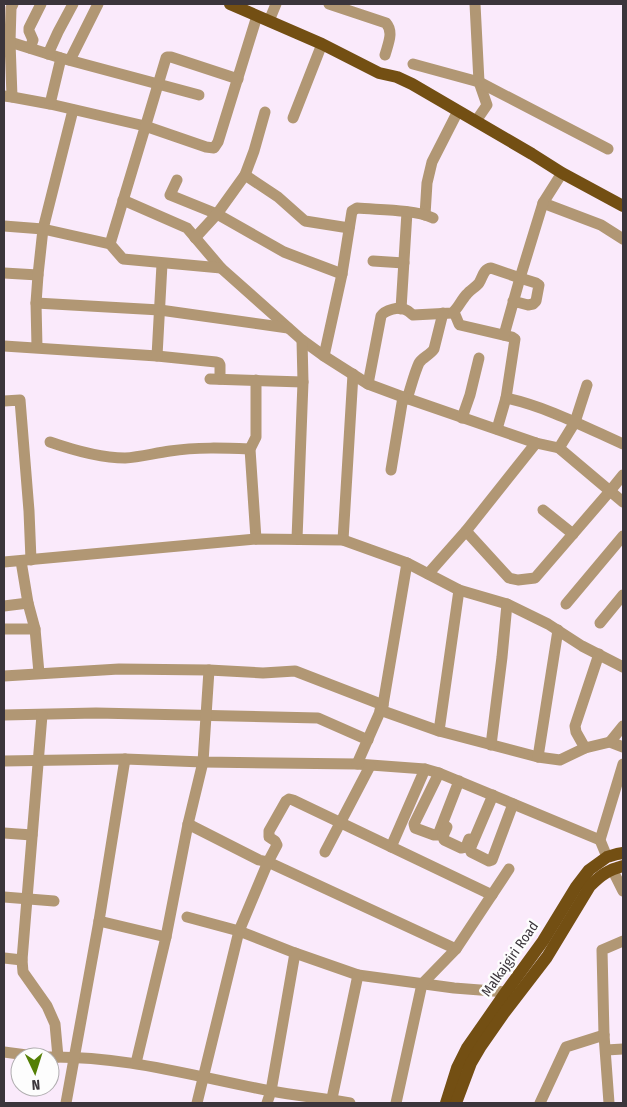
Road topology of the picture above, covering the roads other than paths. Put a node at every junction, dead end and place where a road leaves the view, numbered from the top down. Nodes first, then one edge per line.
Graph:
1 (13, 4) edge
2 (41, 4) edge
3 (73, 4) edge
4 (98, 4) edge
5 (230, 4) edge
6 (276, 4) edge
7 (329, 4) edge
8 (475, 4) edge
9 (263, 18) junction
10 (10, 42) junction
11 (322, 44) junction
12 (30, 48) junction
13 (48, 54) junction
14 (385, 55) dead end
15 (66, 59) junction
16 (414, 64) dead end
17 (238, 79) junction
18 (479, 82) junction
19 (158, 84) junction
20 (198, 95) dead end
21 (8, 96) edge
22 (512, 99) junction
23 (50, 104) junction
24 (487, 105) junction
25 (73, 110) junction
26 (458, 111) junction
27 (265, 112) dead end
28 (293, 118) dead end
29 (476, 121) junction
30 (145, 126) junction
31 (608, 149) dead end
32 (562, 173) junction
33 (246, 174) junction
34 (176, 180) dead end
35 (123, 200) junction
36 (543, 203) junction
37 (623, 206) edge
38 (407, 212) junction
39 (217, 214) junction
40 (4, 226) edge
41 (349, 228) junction
42 (43, 229) junction
43 (195, 238) junction
44 (623, 239) edge
45 (110, 244) junction
46 (373, 261) dead end
47 (404, 263) junction
48 (162, 264) junction
49 (221, 268) junction
50 (4, 273) edge
51 (342, 274) junction
52 (38, 275) junction
53 (520, 278) junction
54 (513, 301) junction
55 (36, 303) junction
56 (402, 309) junction
57 (160, 310) junction
58 (449, 312) junction
59 (289, 328) junction
60 (504, 335) junction
61 (302, 340) junction
62 (4, 346) edge
63 (37, 347) junction
64 (157, 356) junction
65 (324, 356) junction
66 (480, 358) dead end
67 (353, 374) junction
68 (256, 380) junction
69 (303, 382) junction
70 (368, 384) junction
71 (588, 385) dead end
72 (405, 398) junction
73 (506, 398) junction
74 (4, 400) edge
75 (462, 418) junction
76 (575, 422) junction
77 (497, 429) junction
78 (50, 442) dead end
79 (536, 443) junction
80 (623, 444) edge
81 (559, 448) junction
82 (250, 449) junction
83 (391, 470) dead end
84 (623, 475) edge
85 (610, 491) junction
86 (623, 502) edge
87 (543, 510) dead end
88 (466, 531) junction
89 (573, 534) junction
90 (623, 536) edge
91 (256, 539) junction
92 (297, 539) junction
93 (343, 540) junction
94 (26, 560) junction
95 (4, 562) edge
96 (407, 563) junction
97 (428, 574) junction
98 (459, 590) junction
99 (623, 595) edge
100 (28, 603) junction
101 (507, 604) junction
102 (566, 604) dead end
103 (4, 606) edge
104 (600, 623) dead end
105 (4, 629) edge
106 (35, 629) junction
107 (558, 630) junction
108 (598, 654) junction
109 (623, 667) edge
110 (209, 670) junction
111 (39, 673) junction
112 (4, 676) edge
113 (382, 707) junction
114 (42, 714) junction
115 (4, 715) edge
116 (206, 715) junction
117 (623, 726) edge
118 (439, 731) junction
119 (368, 740) junction
120 (610, 742) junction
121 (491, 745) junction
122 (623, 747) edge
123 (585, 748) junction
124 (538, 757) junction
125 (125, 759) junction
126 (38, 760) junction
127 (4, 761) edge
128 (203, 762) junction
129 (357, 764) junction
130 (623, 764) edge
131 (370, 766) junction
132 (426, 769) junction
133 (439, 773) junction
134 (462, 782) junction
135 (620, 788) edge
136 (490, 794) junction
137 (513, 804) junction
138 (340, 823) junction
139 (188, 824) junction
140 (4, 834) edge
141 (32, 835) junction
142 (600, 840) junction
143 (392, 848) junction
144 (325, 852) dead end
145 (623, 853) edge
146 (607, 857) junction
147 (268, 862) junction
148 (618, 868) edge
149 (509, 869) dead end
150 (623, 891) edge
151 (492, 895) junction
152 (4, 897) edge
153 (27, 899) junction
154 (54, 902) dead end
155 (187, 917) dead end
156 (99, 921) junction
157 (239, 931) junction
158 (166, 937) junction
159 (623, 940) edge
160 (456, 949) junction
161 (295, 953) junction
162 (4, 958) edge
163 (22, 960) junction
164 (358, 975) junction
165 (422, 984) junction
166 (506, 992) junction
167 (604, 1035) junction
168 (57, 1047) edge
169 (623, 1049) edge
170 (606, 1050) junction
171 (60, 1057) edge
172 (74, 1057) junction
173 (136, 1063) junction
174 (204, 1076) junction
175 (271, 1091) junction
176 (332, 1102) edge
177 (66, 1103) edge
178 (196, 1103) edge
179 (267, 1103) edge
180 (350, 1103) edge
181 (396, 1103) edge
182 (446, 1103) edge
183 (456, 1103) edge
184 (540, 1103) edge
185 (608, 1103) edge

1 - 10 street
2 - 12 street
3 - 13 street
4 - 15 street
5 - 9 main road
6 - 9 street
7 - 14 street
8 - 18 street
9 - 11 main road
9 - 17 street
10 - 12 street
10 - 21 street
11 - 26 main road
11 - 28 street
12 - 13 street
13 - 15 street
15 - 19 street
15 - 23 street
16 - 18 street
17 - 19 street
17 - 30 street
18 - 22 street
18 - 24 street
19 - 20 street
19 - 30 street
21 - 23 street
22 - 24 street
22 - 31 street
23 - 25 street
24 - 29 street
25 - 30 street
25 - 42 street
26 - 29 main road
26 - 38 street
27 - 33 street
29 - 32 main road
30 - 35 street
32 - 36 street
32 - 37 main road
33 - 39 street
33 - 41 street
34 - 39 street
35 - 43 street
35 - 45 street
36 - 44 street
36 - 53 street
38 - 41 street
38 - 47 street
39 - 43 street
39 - 51 street
40 - 42 street
41 - 51 street
42 - 45 street
42 - 52 street
43 - 49 street
45 - 48 street
46 - 47 street
47 - 56 street
48 - 49 street
48 - 57 street
49 - 59 street
50 - 52 street
51 - 65 street
52 - 55 street
53 - 54 street
53 - 54 street
53 - 58 street
54 - 60 street
55 - 57 street
55 - 63 street
56 - 58 street
56 - 70 street
57 - 59 street
57 - 64 street
58 - 60 street
58 - 72 street
59 - 61 street
60 - 73 street
61 - 65 street
61 - 69 street
62 - 63 street
63 - 64 street
64 - 68 street
65 - 67 street
66 - 75 street
67 - 70 street
67 - 93 street
68 - 69 street
68 - 82 street
69 - 92 street
70 - 72 street
71 - 76 street
72 - 75 street
72 - 83 street
73 - 76 street
73 - 77 street
74 - 94 street
75 - 77 street
76 - 80 street
76 - 81 street
77 - 79 street
78 - 82 street
79 - 81 street
79 - 88 street
81 - 85 street
82 - 91 street
84 - 85 street
85 - 86 street
85 - 89 street
87 - 89 street
88 - 89 street
88 - 97 street
90 - 102 street
91 - 92 street
91 - 94 street
92 - 93 street
93 - 96 street
94 - 95 street
94 - 100 street
96 - 97 street
96 - 113 street
97 - 98 street
98 - 101 street
98 - 118 street
99 - 104 street
100 - 103 street
100 - 106 street
101 - 107 street
101 - 121 street
105 - 106 street
106 - 111 street
107 - 108 street
107 - 124 street
108 - 109 street
108 - 123 street
110 - 111 street
110 - 113 street
110 - 116 street
111 - 112 street
113 - 118 street
113 - 119 street
114 - 115 street
114 - 116 street
114 - 126 street
116 - 119 street
116 - 128 street
117 - 120 street
118 - 121 street
119 - 129 street
120 - 122 street
120 - 123 street
121 - 124 street
123 - 124 street
125 - 126 street
125 - 128 street
125 - 156 street
126 - 127 street
126 - 141 street
128 - 129 street
128 - 139 street
129 - 131 street
130 - 135 street
131 - 132 street
131 - 138 street
132 - 133 street
132 - 143 street
133 - 134 street
133 - 134 street
134 - 136 street
134 - 136 street
135 - 142 street
136 - 137 street
136 - 137 street
137 - 142 street
138 - 143 street
138 - 144 street
138 - 147 street
139 - 147 street
139 - 158 street
140 - 141 street
141 - 153 street
142 - 146 street
143 - 151 street
145 - 146 main road, Malkajgiri Road
146 - 166 main road, Malkajgiri Road
147 - 157 street
147 - 160 street
148 - 150 street
148 - 183 main road, Malkajgiri Road
149 - 151 street
151 - 160 street
152 - 153 street
153 - 154 street
153 - 163 street
155 - 157 street
156 - 158 street
156 - 172 street
157 - 161 street
157 - 174 street
158 - 173 street
159 - 167 street
160 - 165 street
161 - 164 street
161 - 175 street
162 - 163 street
163 - 168 street
164 - 165 street
164 - 176 street
165 - 166 street
165 - 181 street
166 - 182 main road, Malkajgiri Road
167 - 170 street
167 - 184 street
169 - 170 street
170 - 185 street
171 - 172 street
172 - 173 street
172 - 177 street
173 - 174 street
174 - 175 street
174 - 178 street
175 - 176 street
175 - 179 street
176 - 180 street

